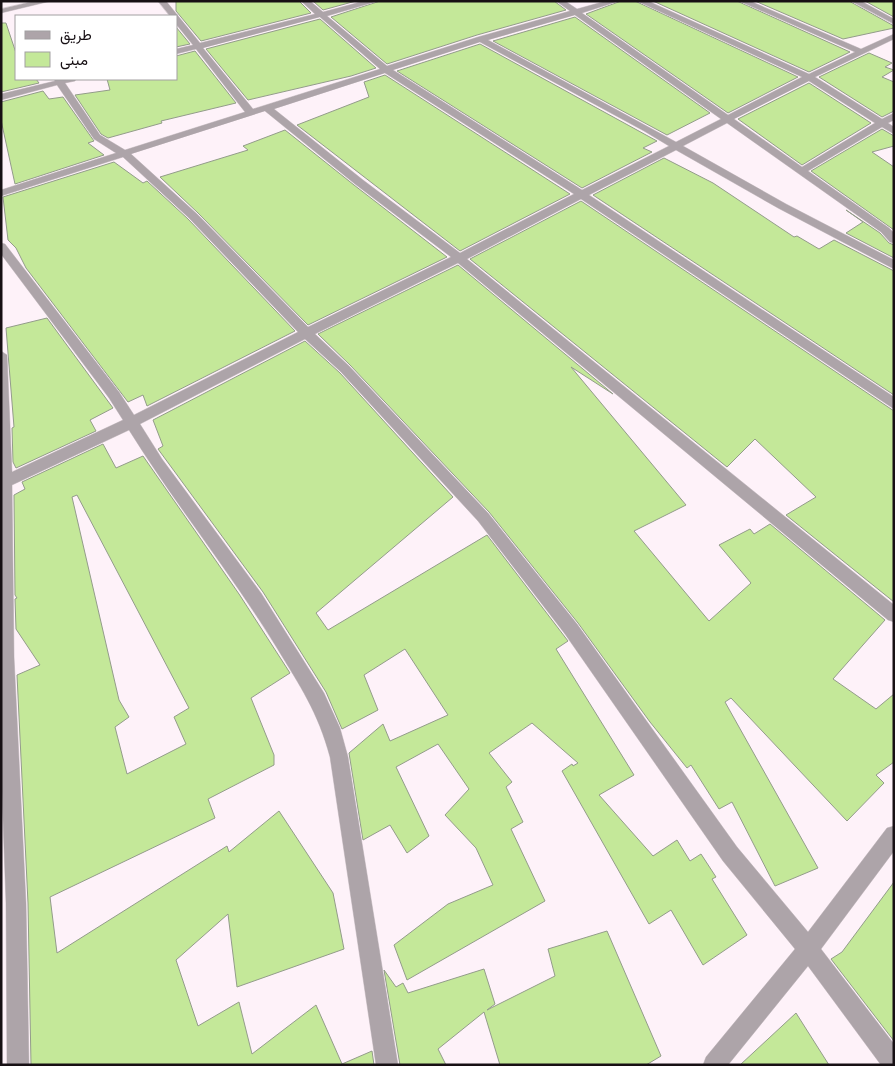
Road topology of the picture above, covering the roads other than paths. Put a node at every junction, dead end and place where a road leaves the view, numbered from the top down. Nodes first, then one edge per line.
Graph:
1 (47, 1) edge
2 (162, 1) edge
3 (305, 1) edge
4 (374, 1) edge
5 (560, 1) edge
6 (615, 1) edge
7 (641, 1) edge
8 (743, 1) edge
9 (855, 1) edge
10 (21, 4) edge
11 (1, 11) edge
12 (577, 13) junction
13 (173, 15) edge
14 (320, 15) junction
15 (178, 21) edge
16 (894, 22) edge
17 (894, 36) edge
18 (481, 39) junction
19 (198, 46) junction
20 (178, 51) edge
21 (860, 51) junction
22 (385, 69) junction
23 (809, 77) junction
24 (63, 80) edge
25 (1, 97) edge
26 (266, 107) junction
27 (250, 112) junction
28 (894, 116) edge
29 (728, 121) junction
30 (882, 123) junction
31 (894, 131) edge
32 (676, 146) junction
33 (125, 154) junction
34 (802, 171) junction
35 (1, 193) edge
36 (582, 195) junction
37 (889, 228) edge
38 (894, 240) edge
39 (1, 246) edge
40 (459, 258) junction
41 (894, 265) edge
42 (306, 333) junction
43 (1, 354) edge
44 (894, 404) edge
45 (130, 422) junction
46 (3, 483) edge
47 (894, 615) edge
48 (894, 835) edge
49 (808, 949) junction
50 (894, 1063) edge
51 (18, 1065) edge
52 (387, 1065) edge
53 (714, 1065) edge

1 - 10 street
2 - 13 street
3 - 14 street
4 - 14 street
5 - 12 street
6 - 12 street
7 - 23 street
8 - 21 street
9 - 16 street
10 - 11 street
12 - 18 street
12 - 29 street
14 - 19 street
14 - 22 street
15 - 19 street
17 - 21 street
18 - 22 street
18 - 32 street
19 - 20 street
19 - 27 street
21 - 23 street
22 - 26 street
22 - 36 street
23 - 29 street
23 - 30 street
24 - 25 street
24 - 33 street
26 - 27 street
26 - 40 street
27 - 33 street
28 - 30 street
29 - 32 street
29 - 34 street
30 - 31 street
30 - 34 street
32 - 36 street
32 - 41 street
33 - 35 street
33 - 42 street
34 - 37 street
36 - 40 street
36 - 44 street
37 - 38 street
39 - 45 street
40 - 42 street
40 - 47 street
42 - 45 street
42 - 49 street
43 - 46 street
45 - 46 street
45 - 52 street
46 - 51 street
48 - 49 street
49 - 50 street
49 - 53 street

